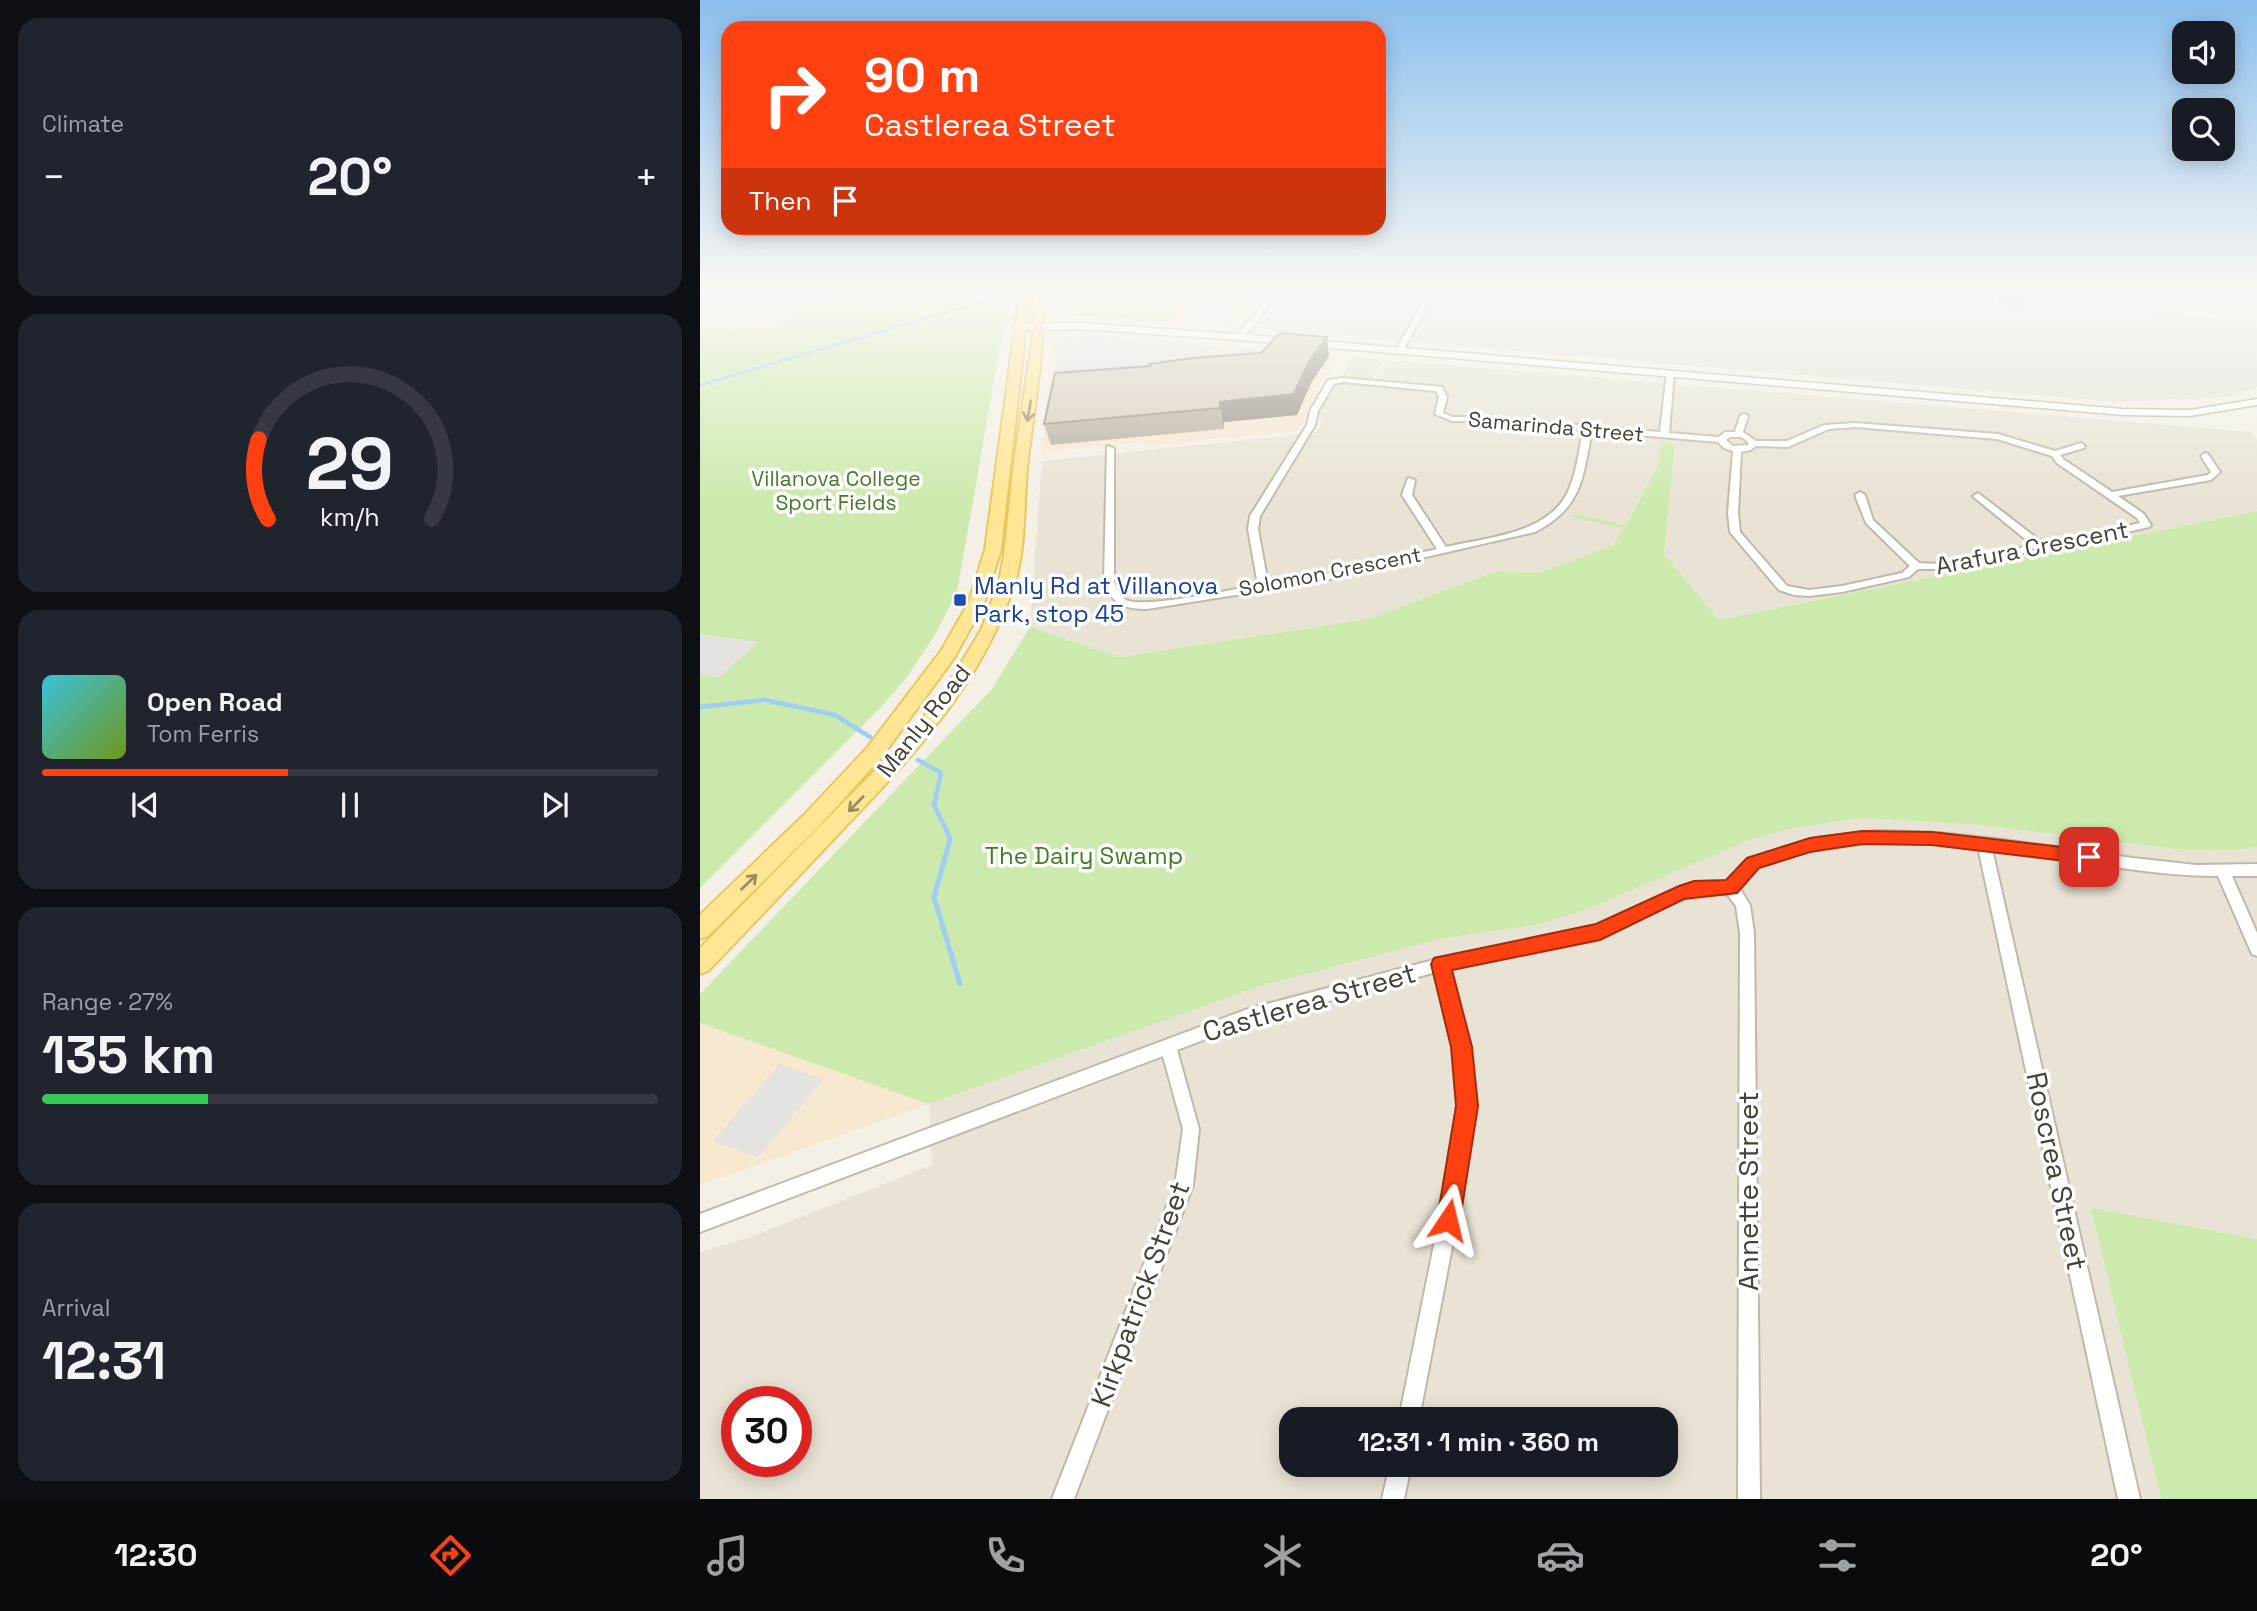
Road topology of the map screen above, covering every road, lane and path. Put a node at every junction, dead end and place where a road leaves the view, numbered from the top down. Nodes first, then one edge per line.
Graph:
1 (1016, 361) edge
2 (1035, 361) edge
3 (1516, 361) edge
4 (1670, 374) junction
5 (2257, 402) edge
6 (1744, 416) dead end
7 (1588, 428) junction
8 (1738, 434) junction
9 (1664, 436) junction
10 (1721, 440) junction
11 (1753, 443) junction
12 (2081, 446) dead end
13 (1110, 448) dead end
14 (1738, 450) junction
15 (2055, 454) junction
16 (2205, 456) dead end
17 (1411, 480) dead end
18 (1860, 495) dead end
19 (2111, 495) junction
20 (1978, 496) dead end
21 (2036, 542) junction
22 (1443, 550) junction
23 (1916, 566) junction
24 (1263, 586) junction
25 (1984, 843) junction
26 (2257, 870) edge
27 (2223, 871) junction
28 (1731, 888) junction
29 (700, 929) edge
30 (2257, 950) edge
31 (700, 964) edge
32 (1441, 964) junction
33 (1168, 1045) junction
34 (700, 1223) edge
35 (1411, 1407) edge
36 (1398, 1477) edge
37 (1063, 1499) edge
38 (1393, 1499) edge
39 (1749, 1499) edge
40 (2129, 1499) edge

29 -> 1 main road, Manly Road
2 -> 31 main road, Manly Road
3 - 4 street
4 - 5 street
4 - 9 street
6 - 8 street
7 - 9 street, Samarinda Street
7 - 22 street, Solomon Crescent
7 - 24 street, Samarinda Street
8 - 10 street, Samarinda Street
8 - 11 street
9 - 10 street, Samarinda Street
10 - 14 street, Samarinda Street
11 - 14 street
11 - 15 street
12 - 15 street
13 - 24 street, Solomon Crescent
14 - 23 street, Arafura Crescent
15 - 19 street
16 - 19 street
17 - 22 street
18 - 23 street
19 - 21 street, Arafura Crescent
20 - 21 street
21 - 23 street, Arafura Crescent
22 - 24 street, Solomon Crescent
25 - 27 street
25 - 28 street
25 - 40 street, Roscrea Street
26 - 27 street
27 - 30 street
28 - 32 street, Castlerea Street
28 - 39 street, Annette Street
32 - 33 street, Castlerea Street
32 - 35 street
33 - 34 street, Castlerea Street
33 - 37 street, Kirkpatrick Street
36 - 38 street

